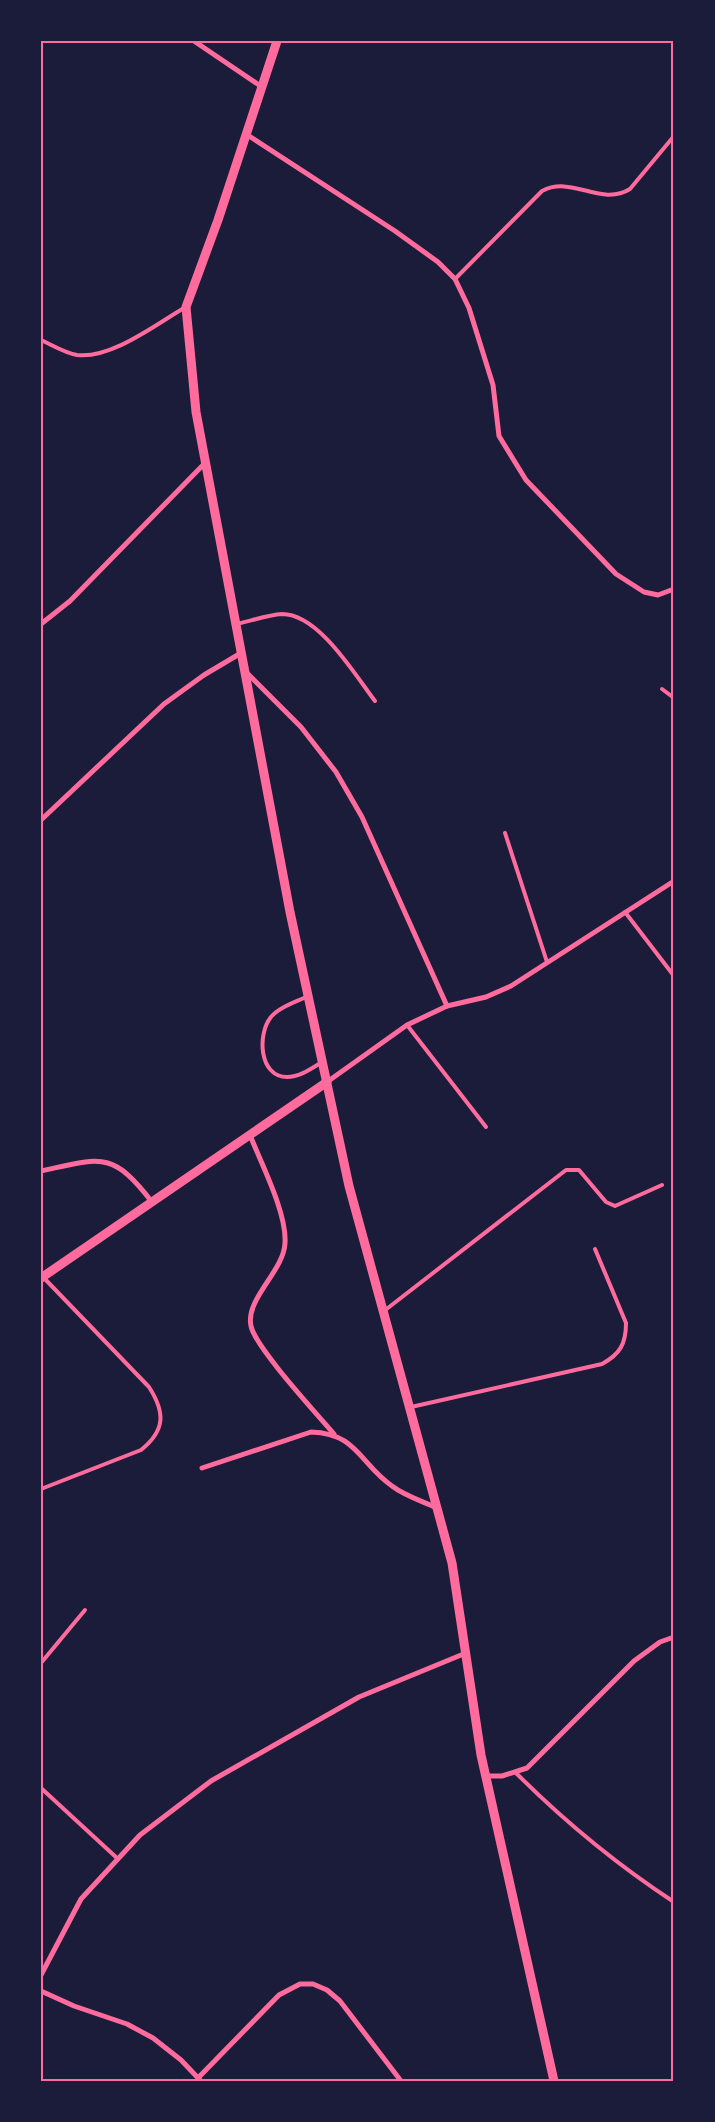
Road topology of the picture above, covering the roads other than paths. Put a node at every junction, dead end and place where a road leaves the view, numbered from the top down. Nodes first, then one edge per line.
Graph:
1 (194, 41) edge
2 (277, 41) edge
3 (262, 87) junction
4 (246, 134) junction
5 (674, 136) edge
6 (454, 279) junction
7 (186, 307) junction
8 (41, 340) edge
9 (206, 462) junction
10 (674, 589) edge
11 (41, 624) edge
12 (236, 624) junction
13 (241, 653) junction
14 (244, 670) junction
15 (662, 689) dead end
16 (674, 698) edge
17 (375, 702) dead end
18 (41, 820) edge
19 (505, 833) dead end
20 (674, 881) edge
21 (625, 912) junction
22 (547, 962) junction
23 (674, 976) edge
24 (308, 996) junction
25 (447, 1006) junction
26 (406, 1024) junction
27 (322, 1062) junction
28 (327, 1082) junction
29 (486, 1127) dead end
30 (250, 1135) junction
31 (41, 1171) edge
32 (662, 1185) dead end
33 (152, 1202) junction
34 (595, 1249) dead end
35 (42, 1277) edge
36 (384, 1312) junction
37 (409, 1407) junction
38 (334, 1434) junction
39 (202, 1468) dead end
40 (41, 1489) edge
41 (437, 1508) junction
42 (86, 1610) dead end
43 (674, 1637) edge
44 (466, 1653) junction
45 (41, 1663) edge
46 (515, 1772) junction
47 (486, 1776) junction
48 (41, 1788) edge
49 (118, 1859) junction
50 (674, 1902) edge
51 (41, 1975) edge
52 (41, 1991) edge
53 (199, 2080) edge
54 (401, 2081) edge
55 (554, 2081) edge

1 - 3 street
2 - 3 street
3 - 4 street
4 - 6 street
4 - 7 street
5 - 6 lane
6 - 10 street
7 - 8 lane
7 - 9 street
9 - 11 street
9 - 12 street
12 - 13 street
12 - 17 lane
13 - 14 street
13 - 18 street
14 - 24 street
14 - 25 street
15 - 16 lane
19 - 22 lane
20 - 21 street
21 - 22 street
21 - 23 lane
22 - 25 street
24 - 27 street
24 - 27 lane
25 - 26 street
26 - 28 street
26 - 29 lane
27 - 28 street
28 - 30 street
28 - 36 street
30 - 33 street
30 - 38 street
31 - 33 street
32 - 36 lane
33 - 35 street
34 - 37 lane
35 - 40 lane
36 - 37 street
37 - 41 street
38 - 39 street
38 - 41 street
41 - 44 street
42 - 45 lane
43 - 46 street
44 - 47 street
44 - 49 street
46 - 47 street
46 - 50 lane
47 - 55 street
48 - 49 lane
49 - 51 street
52 - 53 street
53 - 54 street

